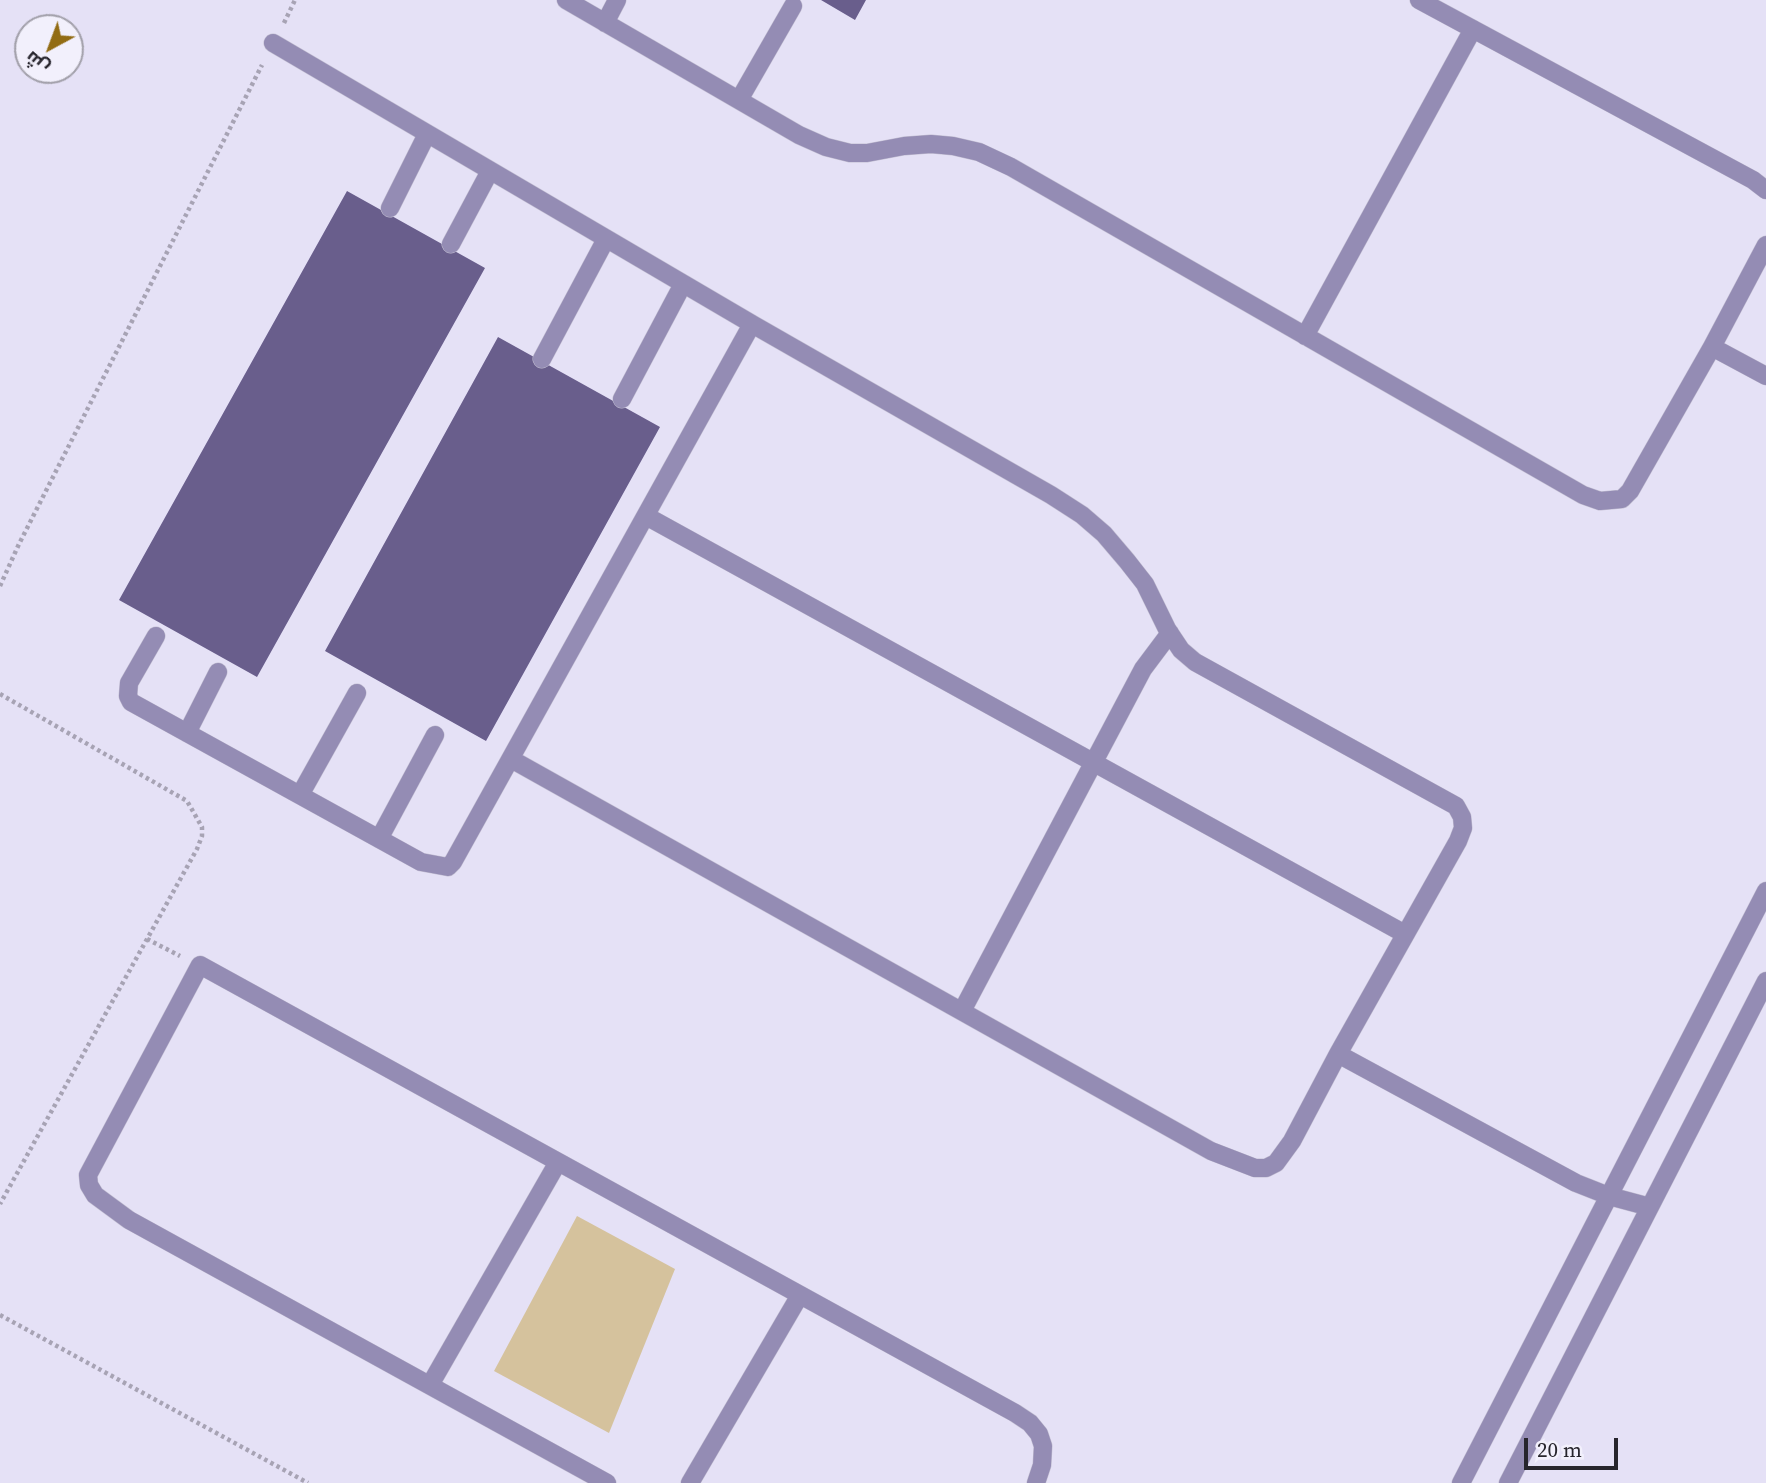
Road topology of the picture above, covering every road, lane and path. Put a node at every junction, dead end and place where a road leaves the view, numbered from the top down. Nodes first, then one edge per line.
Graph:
1 (295, 0) edge
2 (566, 0) edge
3 (617, 0) edge
4 (1419, 0) edge
5 (793, 6) dead end
6 (605, 23) junction
7 (1473, 29) junction
8 (273, 43) junction
9 (739, 100) junction
10 (426, 134) junction
11 (490, 171) junction
12 (1766, 190) edge
13 (390, 208) dead end
14 (606, 239) junction
15 (452, 244) dead end
16 (1766, 245) edge
17 (684, 284) junction
18 (752, 324) junction
19 (1305, 336) junction
20 (1712, 347) junction
21 (542, 359) dead end
22 (1766, 376) edge
23 (622, 399) dead end
24 (646, 516) junction
25 (0, 586) edge
26 (1170, 633) junction
27 (156, 636) dead end
28 (218, 672) dead end
29 (357, 693) dead end
30 (0, 694) edge
31 (187, 733) junction
32 (435, 735) dead end
33 (511, 760) junction
34 (1094, 763) junction
35 (300, 795) junction
36 (379, 839) junction
37 (1766, 891) edge
38 (1405, 934) junction
39 (147, 939) junction
40 (200, 965) junction
41 (1766, 981) edge
42 (962, 1011) junction
43 (1338, 1054) junction
44 (558, 1162) junction
45 (1609, 1196) junction
46 (0, 1204) edge
47 (1650, 1207) junction
48 (800, 1295) junction
49 (0, 1315) edge
50 (430, 1385) junction
51 (308, 1483) edge
52 (607, 1483) edge
53 (690, 1483) edge
54 (1036, 1483) edge
55 (1461, 1483) edge
56 (1508, 1483) edge

1 - 8 path
2 - 6 street
3 - 6 street
4 - 7 street
5 - 9 street
6 - 9 street
7 - 12 street
7 - 19 street
8 - 10 street
8 - 25 path
9 - 19 street
10 - 11 street
10 - 13 street
11 - 14 street
11 - 15 street
14 - 17 street
14 - 21 street
16 - 20 street
17 - 18 street
17 - 23 street
18 - 24 street
18 - 26 street
19 - 20 street
20 - 22 street
24 - 33 street
24 - 34 street
26 - 34 street
26 - 38 street
27 - 31 street
28 - 31 street
29 - 35 street
30 - 39 path
31 - 35 street
32 - 36 street
33 - 36 street
33 - 42 street
34 - 38 street
34 - 42 street
35 - 36 street
37 - 45 street
38 - 43 street
39 - 40 path
39 - 46 path
40 - 44 street
40 - 50 street
41 - 47 street
42 - 43 street
43 - 45 street
44 - 48 street
44 - 50 street
45 - 47 street
45 - 55 street
47 - 56 street
48 - 53 street
48 - 54 street
49 - 51 path
50 - 52 street

